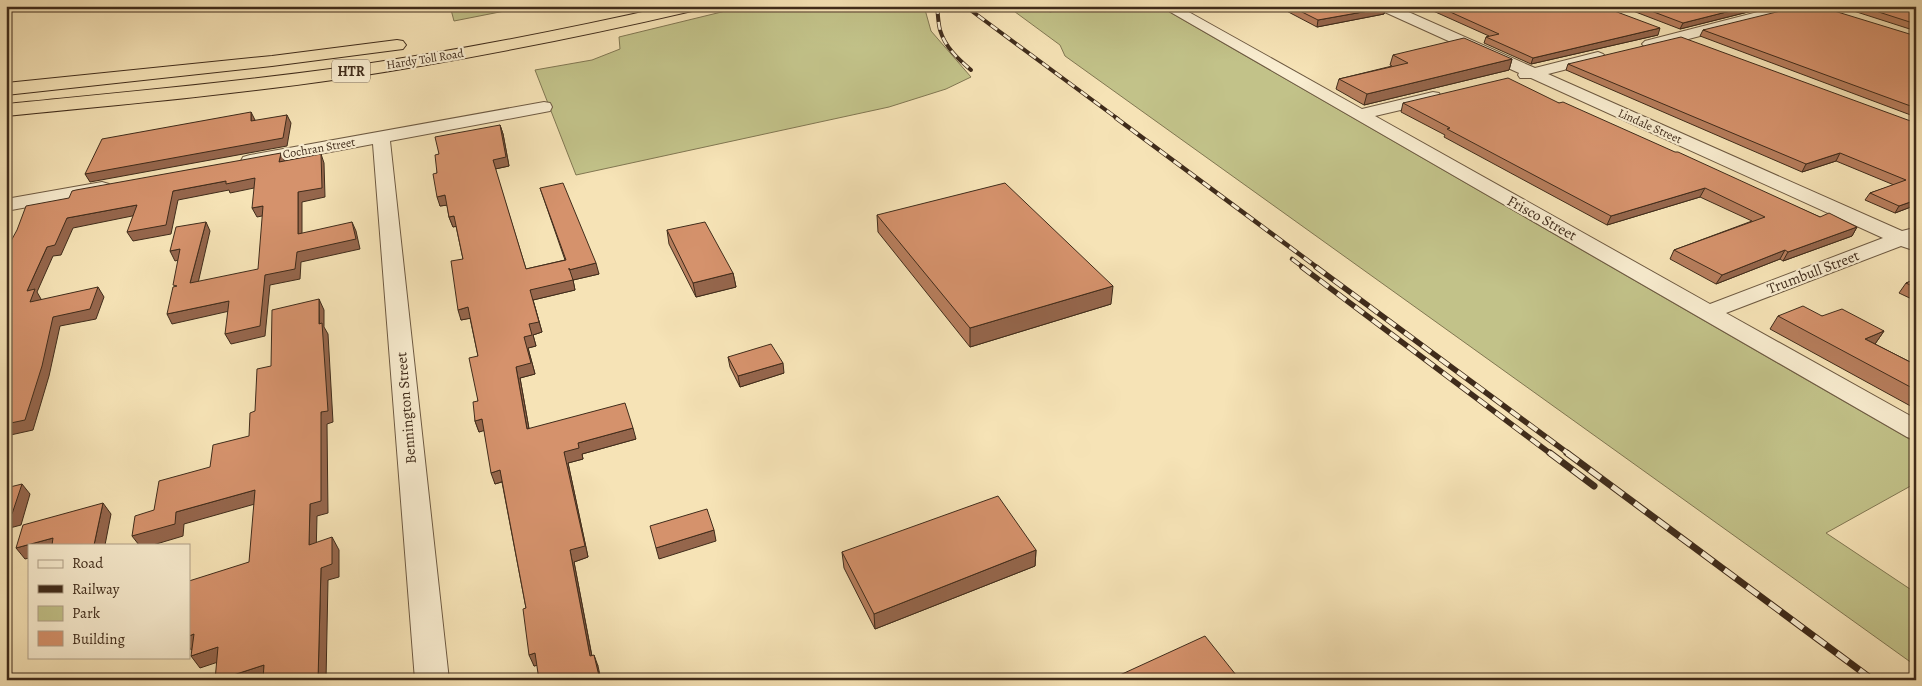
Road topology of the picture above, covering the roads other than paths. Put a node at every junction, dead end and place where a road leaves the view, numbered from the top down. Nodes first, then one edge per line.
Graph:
1 (617, 6) edge
2 (692, 6) edge
3 (1167, 6) edge
4 (1383, 6) edge
5 (1799, 6) edge
6 (1654, 26) edge
7 (502, 29) dead end
8 (1681, 37) junction
9 (410, 43) dead end
10 (1708, 47) edge
11 (1634, 48) edge
12 (1616, 53) edge
13 (1532, 73) junction
14 (1513, 78) edge
15 (95, 80) junction
16 (6, 83) edge
17 (6, 89) edge
18 (1446, 94) edge
19 (544, 107) dead end
20 (6, 110) edge
21 (1360, 115) junction
22 (381, 137) junction
23 (237, 163) edge
24 (122, 184) edge
25 (6, 205) edge
26 (1911, 239) edge
27 (1709, 312) junction
28 (1916, 431) edge
29 (432, 680) edge

1 - 7 highway
2 - 20 highway, Hardy Toll Road / HTR
3 - 21 street, Frisco Street
4 - 13 street, Lindale Street
5 - 8 street
6 - 8 street
8 - 10 street
8 - 11 street
9 - 15 highway, Hardy Toll Road / HTR
12 - 13 street
13 - 14 street
13 - 26 street, Lindale Street
15 - 16 highway
15 - 17 highway, Hardy Toll Road / HTR
18 - 21 street
19 - 22 street, Cochran Street
21 - 27 street, Frisco Street
22 - 23 street, Cochran Street
22 - 29 street, Bennington Street
24 - 25 street
26 - 27 street, Trumbull Street
27 - 28 street, Frisco Street

